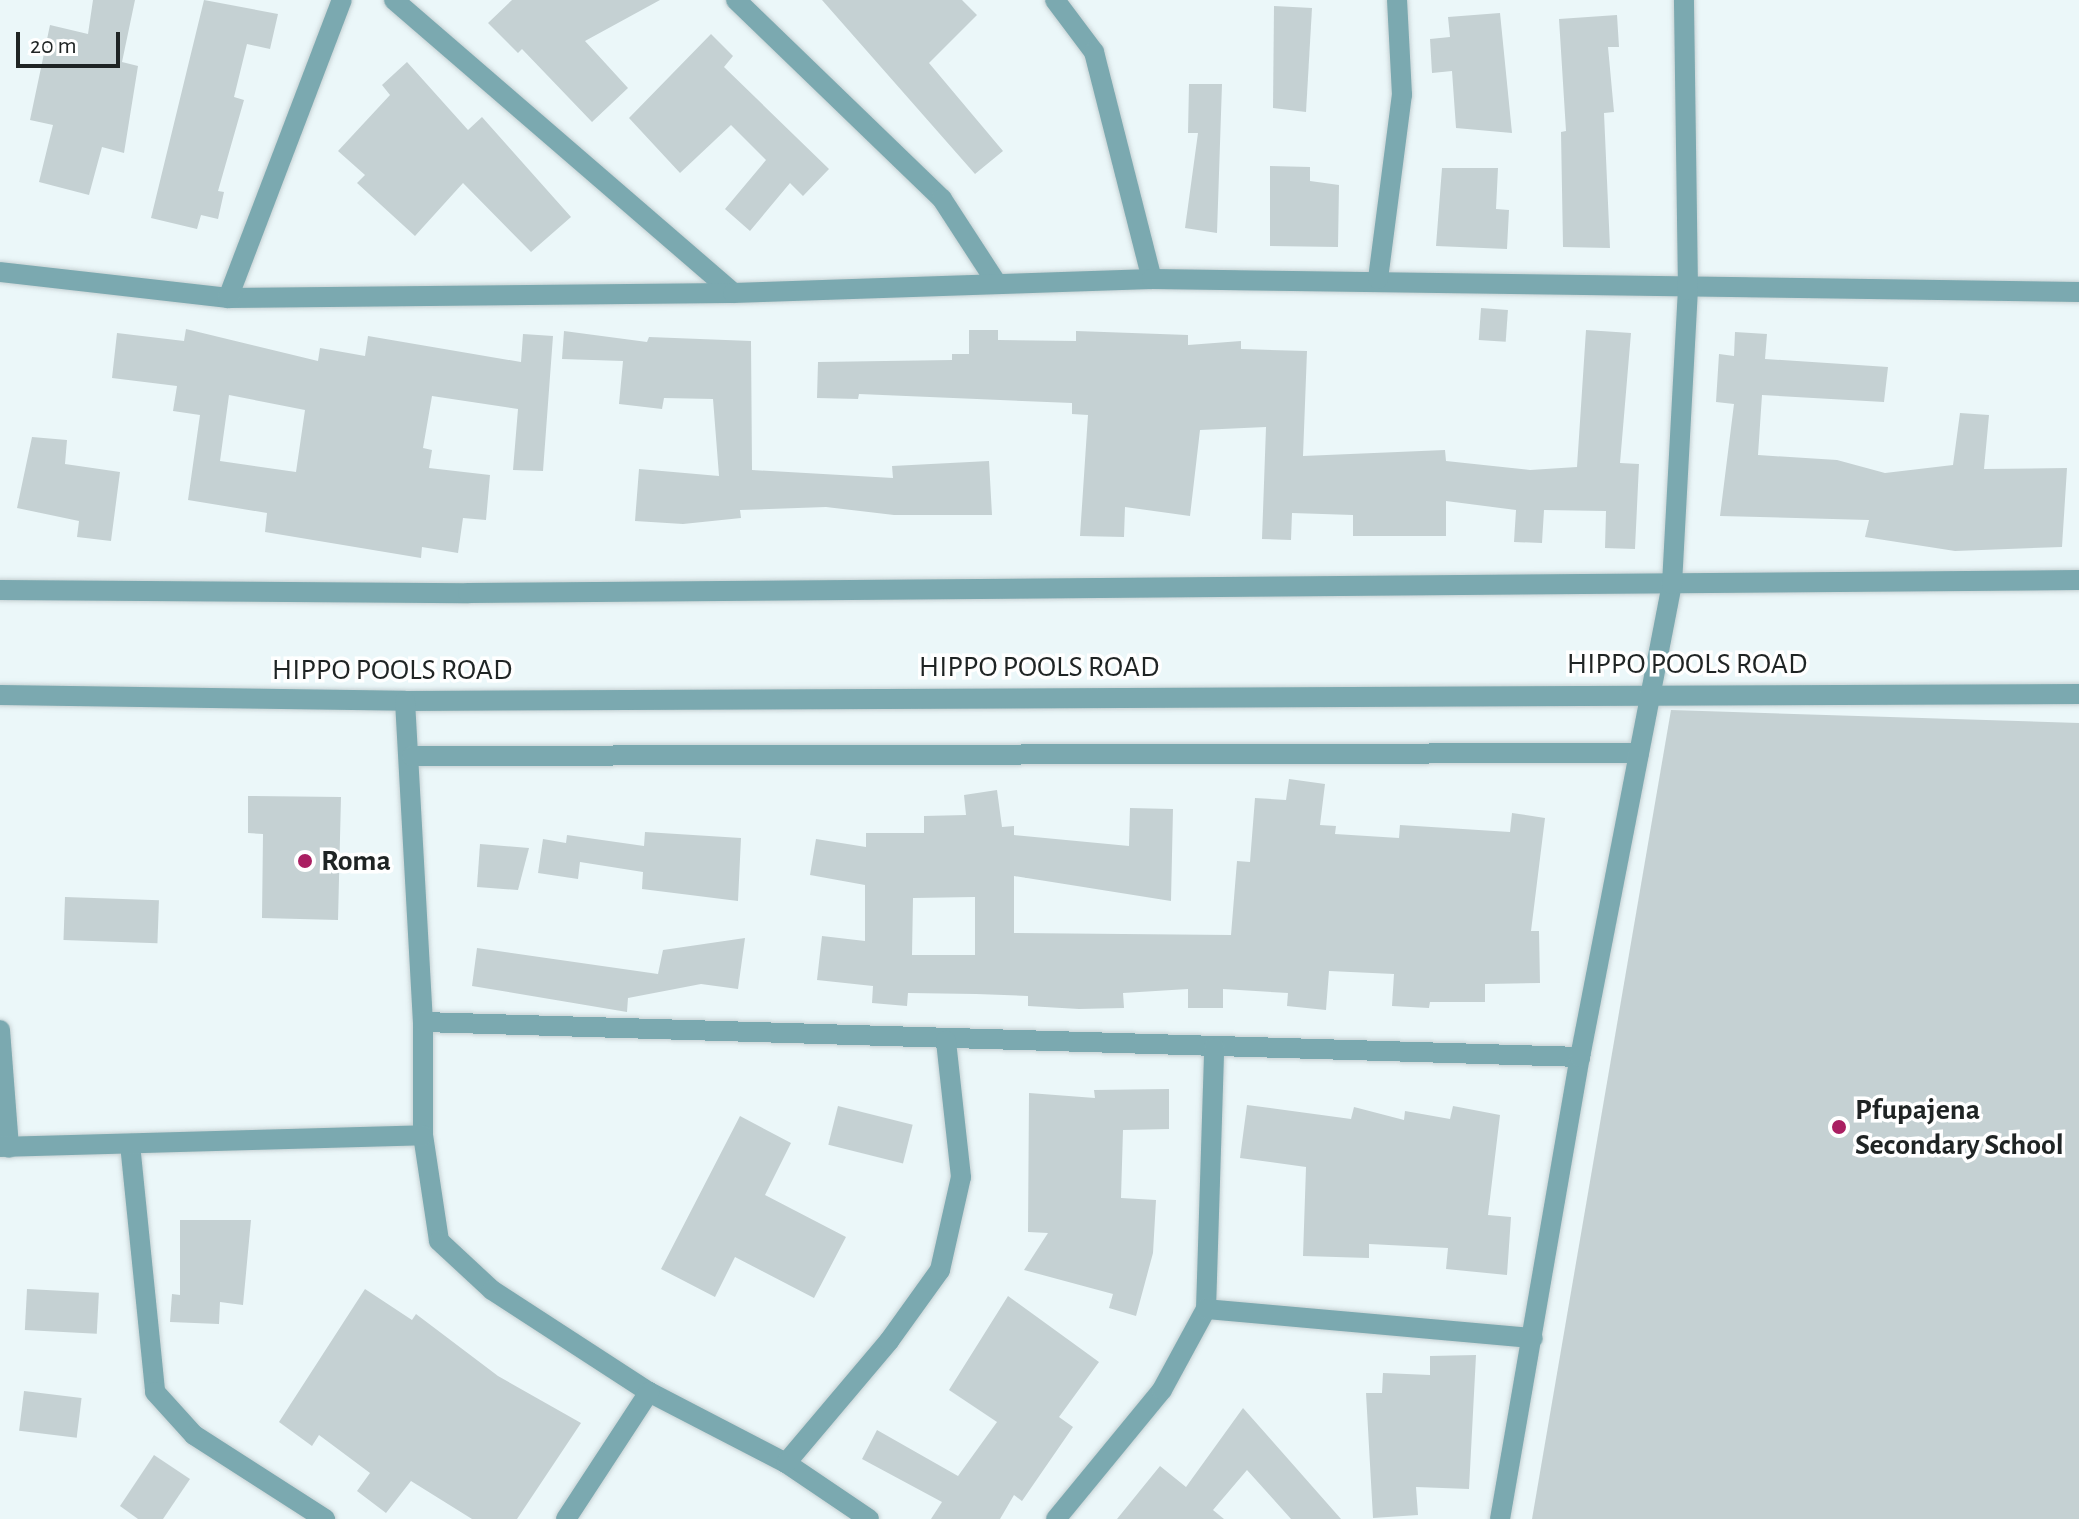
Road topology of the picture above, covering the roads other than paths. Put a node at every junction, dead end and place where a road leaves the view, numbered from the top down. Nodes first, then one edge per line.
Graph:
1 (342, 0) edge
2 (394, 0) edge
3 (736, 0) edge
4 (1055, 0) edge
5 (1397, 0) edge
6 (1684, 0) edge
7 (0, 272) edge
8 (1152, 279) junction
9 (1378, 279) junction
10 (996, 282) junction
11 (1688, 290) junction
12 (2079, 292) edge
13 (733, 293) junction
14 (228, 298) junction
15 (2079, 580) edge
16 (1672, 584) junction
17 (0, 590) edge
18 (1648, 693) junction
19 (2079, 694) edge
20 (0, 695) edge
21 (405, 701) junction
22 (1639, 753) junction
23 (412, 756) junction
24 (423, 1022) junction
25 (0, 1030) edge
26 (946, 1041) junction
27 (1214, 1048) junction
28 (1580, 1057) junction
29 (423, 1135) junction
30 (130, 1144) junction
31 (4, 1148) edge
32 (1206, 1309) junction
33 (1533, 1338) junction
34 (649, 1392) junction
35 (786, 1463) junction
36 (325, 1519) edge
37 (566, 1519) edge
38 (869, 1519) edge
39 (1056, 1519) edge
40 (1500, 1519) edge

1 - 14 street
2 - 13 street
3 - 10 street
4 - 8 street
5 - 9 street
6 - 11 street
7 - 14 street
8 - 9 street
8 - 10 street
9 - 11 street
10 - 13 street
11 - 12 street
11 - 16 street
13 - 14 street
15 - 16 street
16 - 17 street
16 - 18 street
18 - 19 street, HIPPO POOLS ROAD
18 - 21 street, HIPPO POOLS ROAD
18 - 22 street
20 - 21 street, HIPPO POOLS ROAD
21 - 23 street
22 - 23 street
22 - 28 street
23 - 24 street
24 - 26 street
24 - 29 street
25 - 31 street
26 - 27 street
26 - 35 street
27 - 28 street
27 - 32 street
28 - 33 street
29 - 30 street
29 - 34 street
30 - 31 street
30 - 36 street
32 - 33 street
32 - 39 street
33 - 40 street
34 - 35 street
34 - 37 street
35 - 38 street

